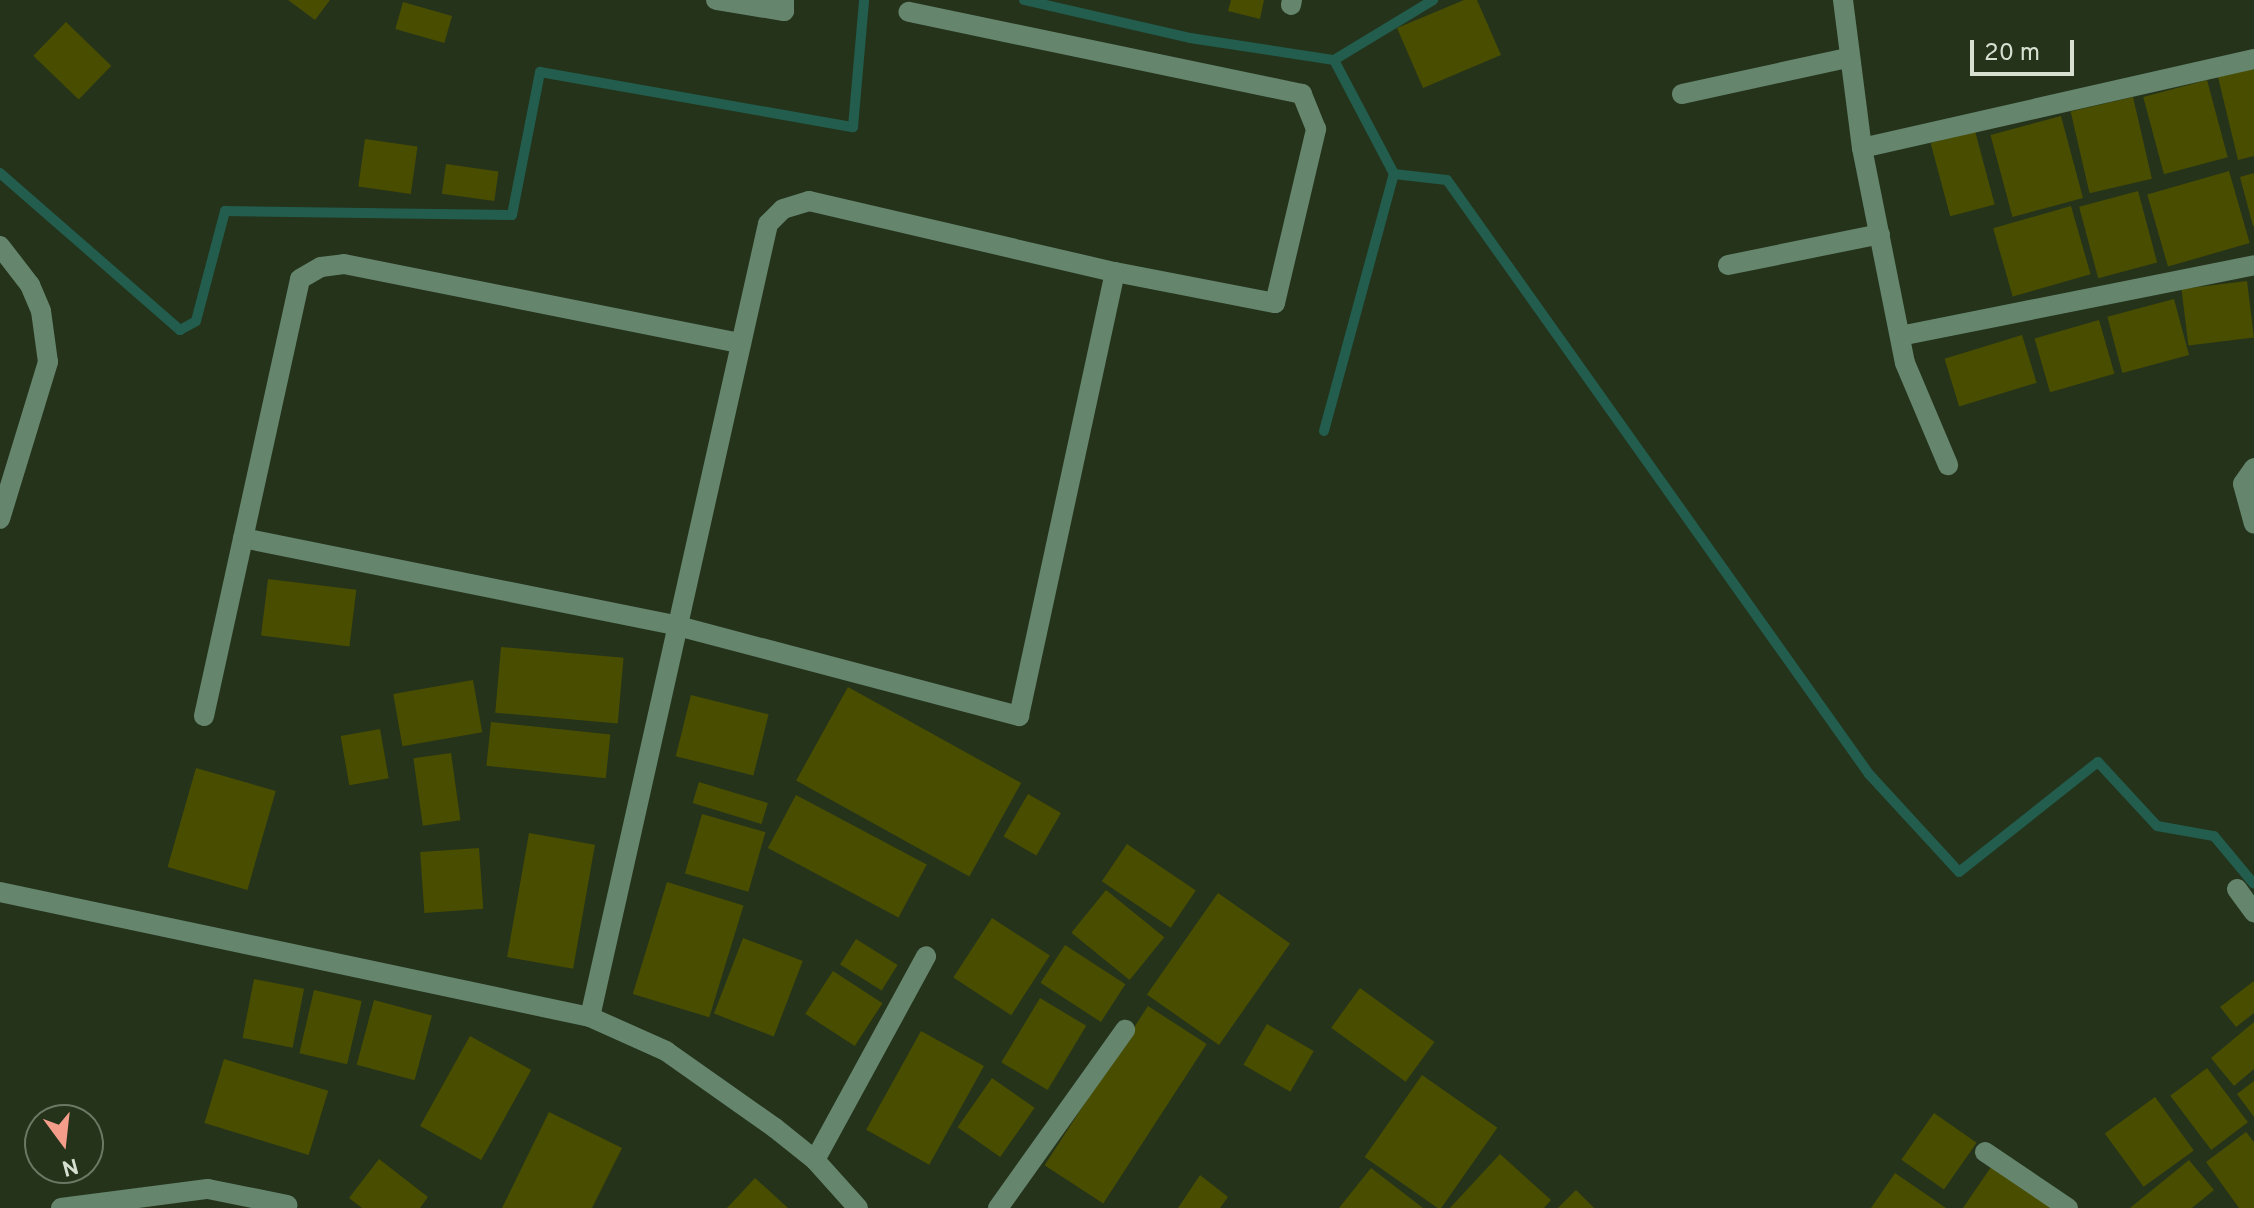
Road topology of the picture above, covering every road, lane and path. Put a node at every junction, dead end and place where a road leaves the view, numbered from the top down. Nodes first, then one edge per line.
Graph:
1 (716, 0) edge
2 (784, 0) edge
3 (1843, 0) edge
4 (908, 12) dead end
5 (1847, 58) junction
6 (2254, 59) edge
7 (1682, 94) dead end
8 (1862, 148) junction
9 (1880, 234) junction
10 (0, 246) edge
11 (1728, 265) dead end
12 (2254, 265) edge
13 (1115, 272) junction
14 (1900, 336) junction
15 (741, 343) junction
16 (1948, 465) dead end
17 (2254, 468) edge
18 (0, 519) edge
19 (2254, 524) edge
20 (243, 538) junction
21 (678, 626) junction
22 (204, 716) dead end
23 (2237, 889) dead end
24 (0, 892) edge
25 (2254, 912) edge
26 (926, 956) dead end
27 (590, 1017) junction
28 (1125, 1030) dead end
29 (1985, 1152) dead end
30 (815, 1160) junction
31 (287, 1205) dead end
32 (61, 1208) edge
33 (858, 1208) edge
34 (998, 1208) edge
35 (2068, 1208) edge

1 - 2 street
3 - 5 street
4 - 13 street
5 - 7 street
5 - 8 street
6 - 8 street
8 - 9 street
9 - 11 street
9 - 14 street
10 - 18 street
12 - 14 street
13 - 15 street
13 - 21 street
14 - 16 street
15 - 20 street
15 - 21 street
17 - 19 street
20 - 21 street
20 - 22 street
21 - 27 street
23 - 25 street
24 - 27 street
26 - 30 street
27 - 30 street
28 - 34 street
29 - 35 street
30 - 33 street
31 - 32 street

